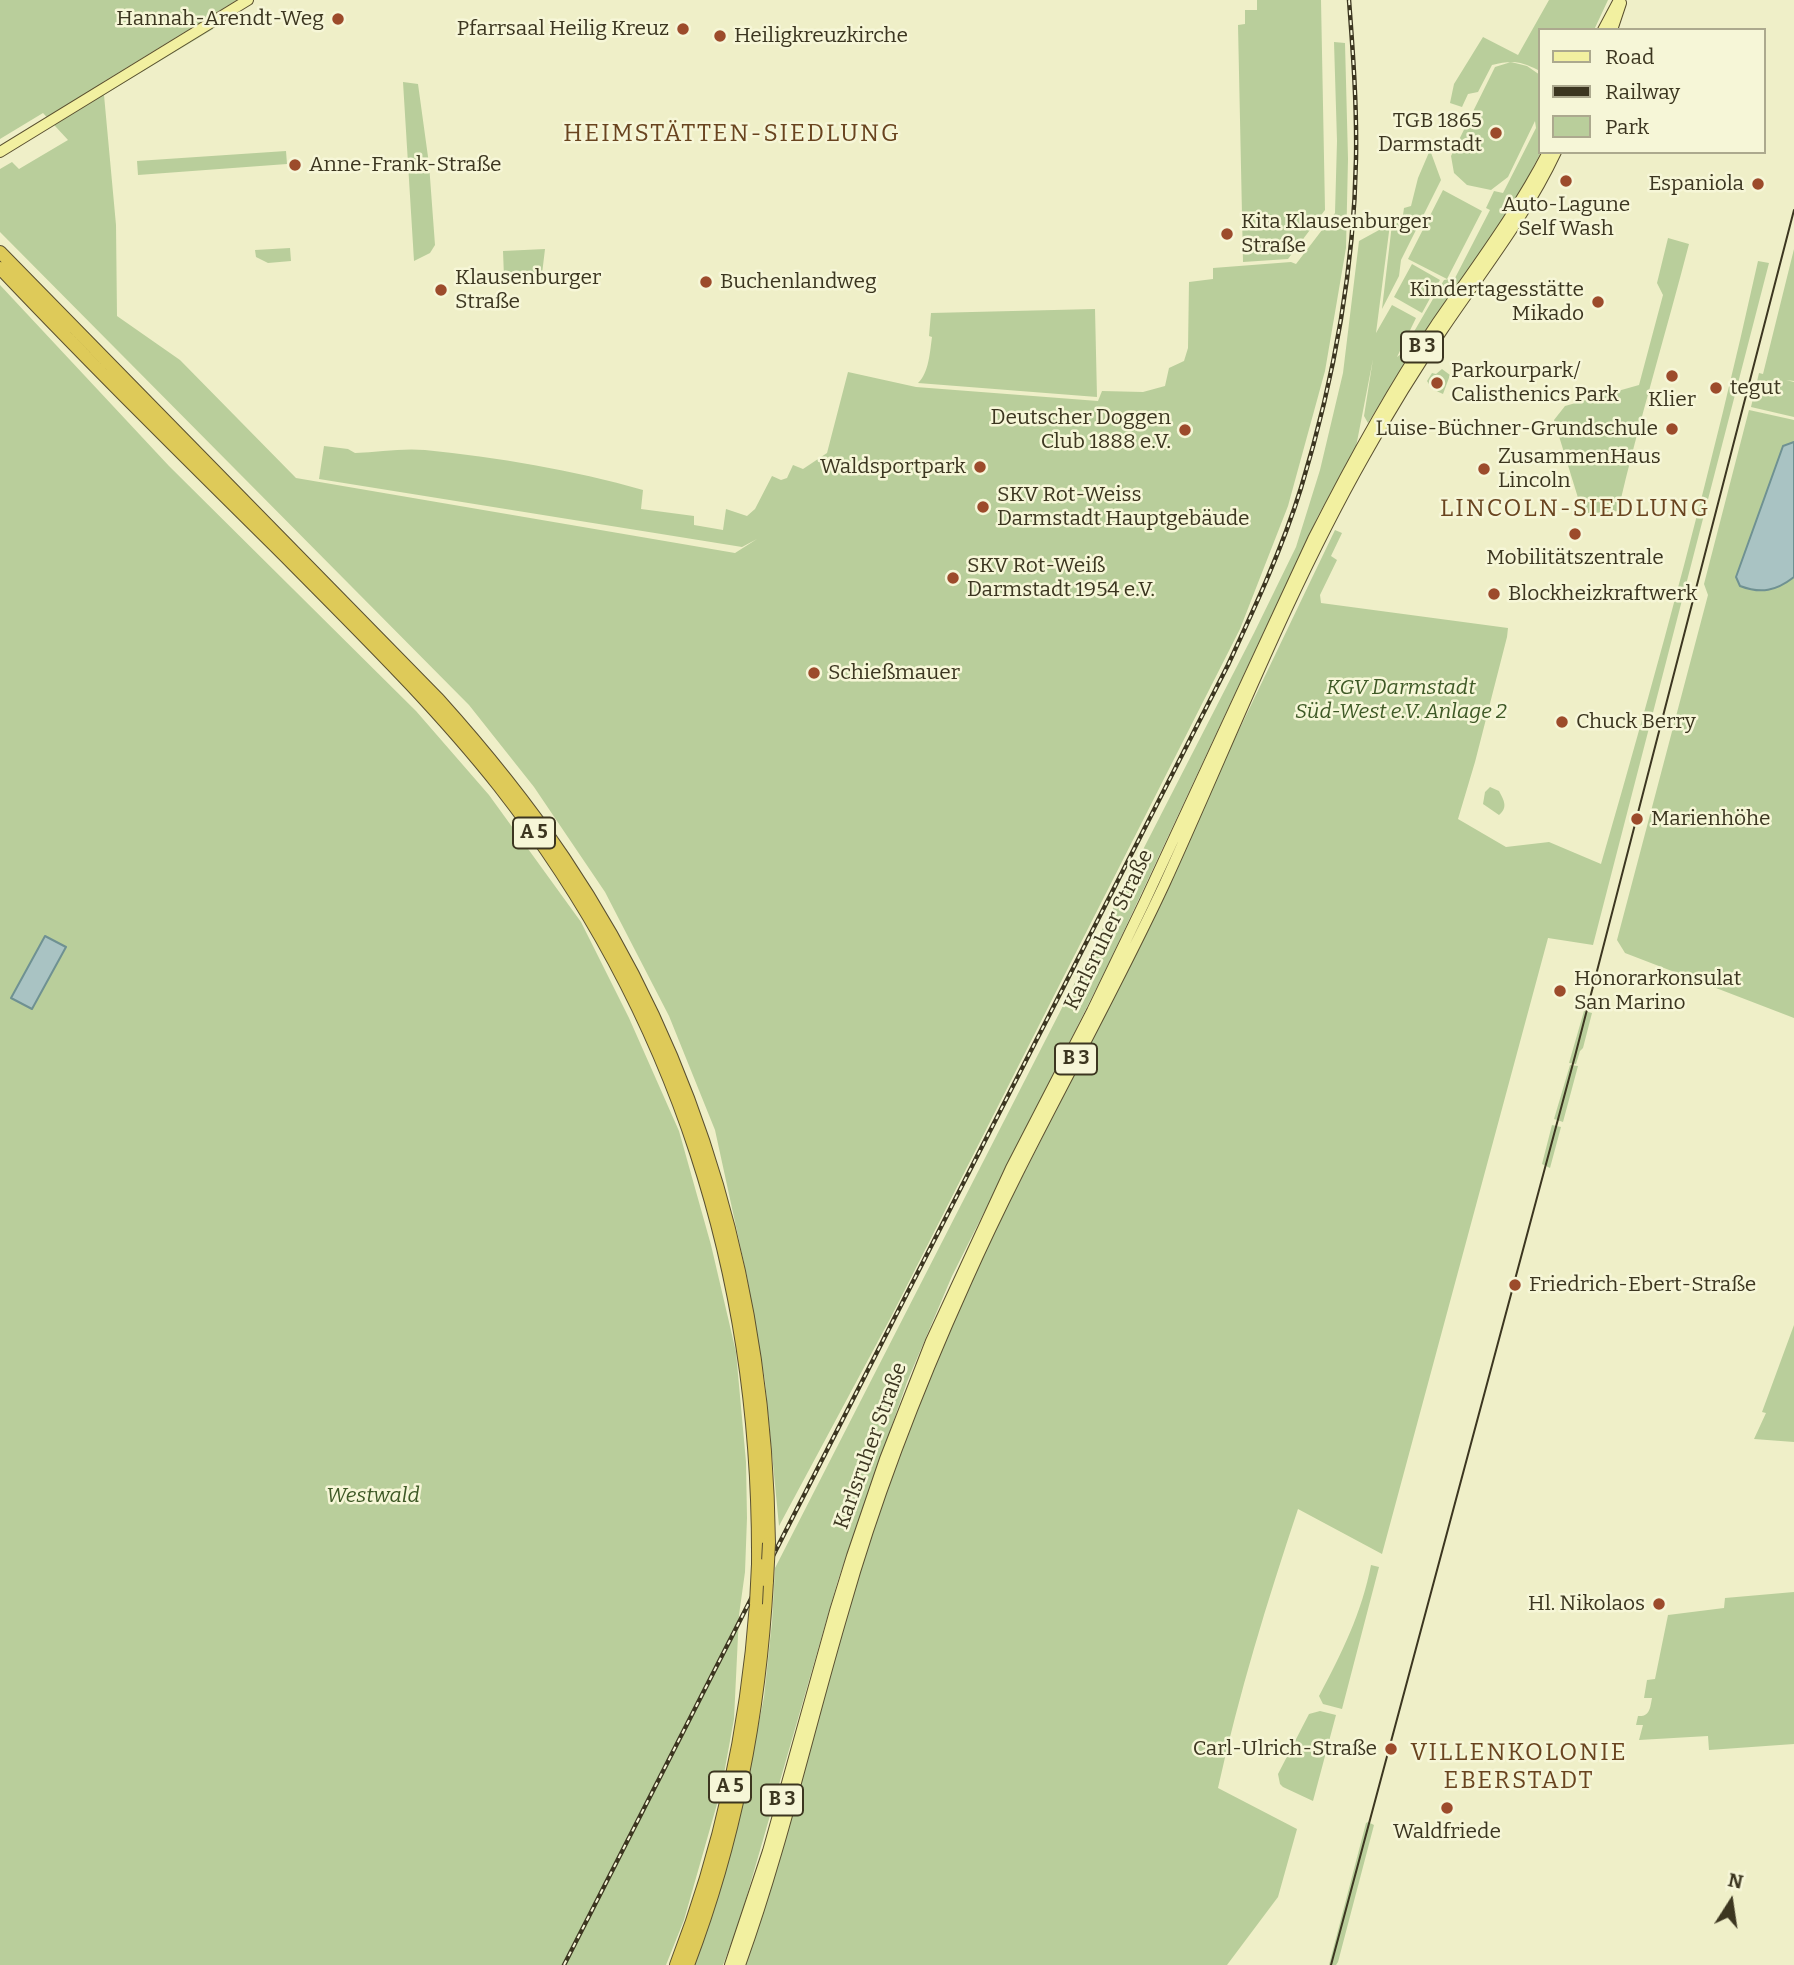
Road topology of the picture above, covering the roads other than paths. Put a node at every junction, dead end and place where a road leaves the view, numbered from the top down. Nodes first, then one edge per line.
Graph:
1 (248, 0) edge
2 (1620, 0) edge
3 (1604, 28) edge
4 (1613, 28) edge
5 (0, 152) edge
6 (1547, 154) edge
7 (1555, 154) edge
8 (0, 252) edge
9 (0, 268) edge
10 (676, 1965) edge
11 (688, 1965) edge
12 (730, 1965) edge
13 (740, 1965) edge

1 - 5 main road
2 - 3 main road
2 - 4 main road
6 - 12 main road, Karlsruher Straße / B 3
7 - 13 main road, Karlsruher Straße / B 3
8 - 11 highway, A 5, bridge
9 - 10 highway, A 5, bridge

